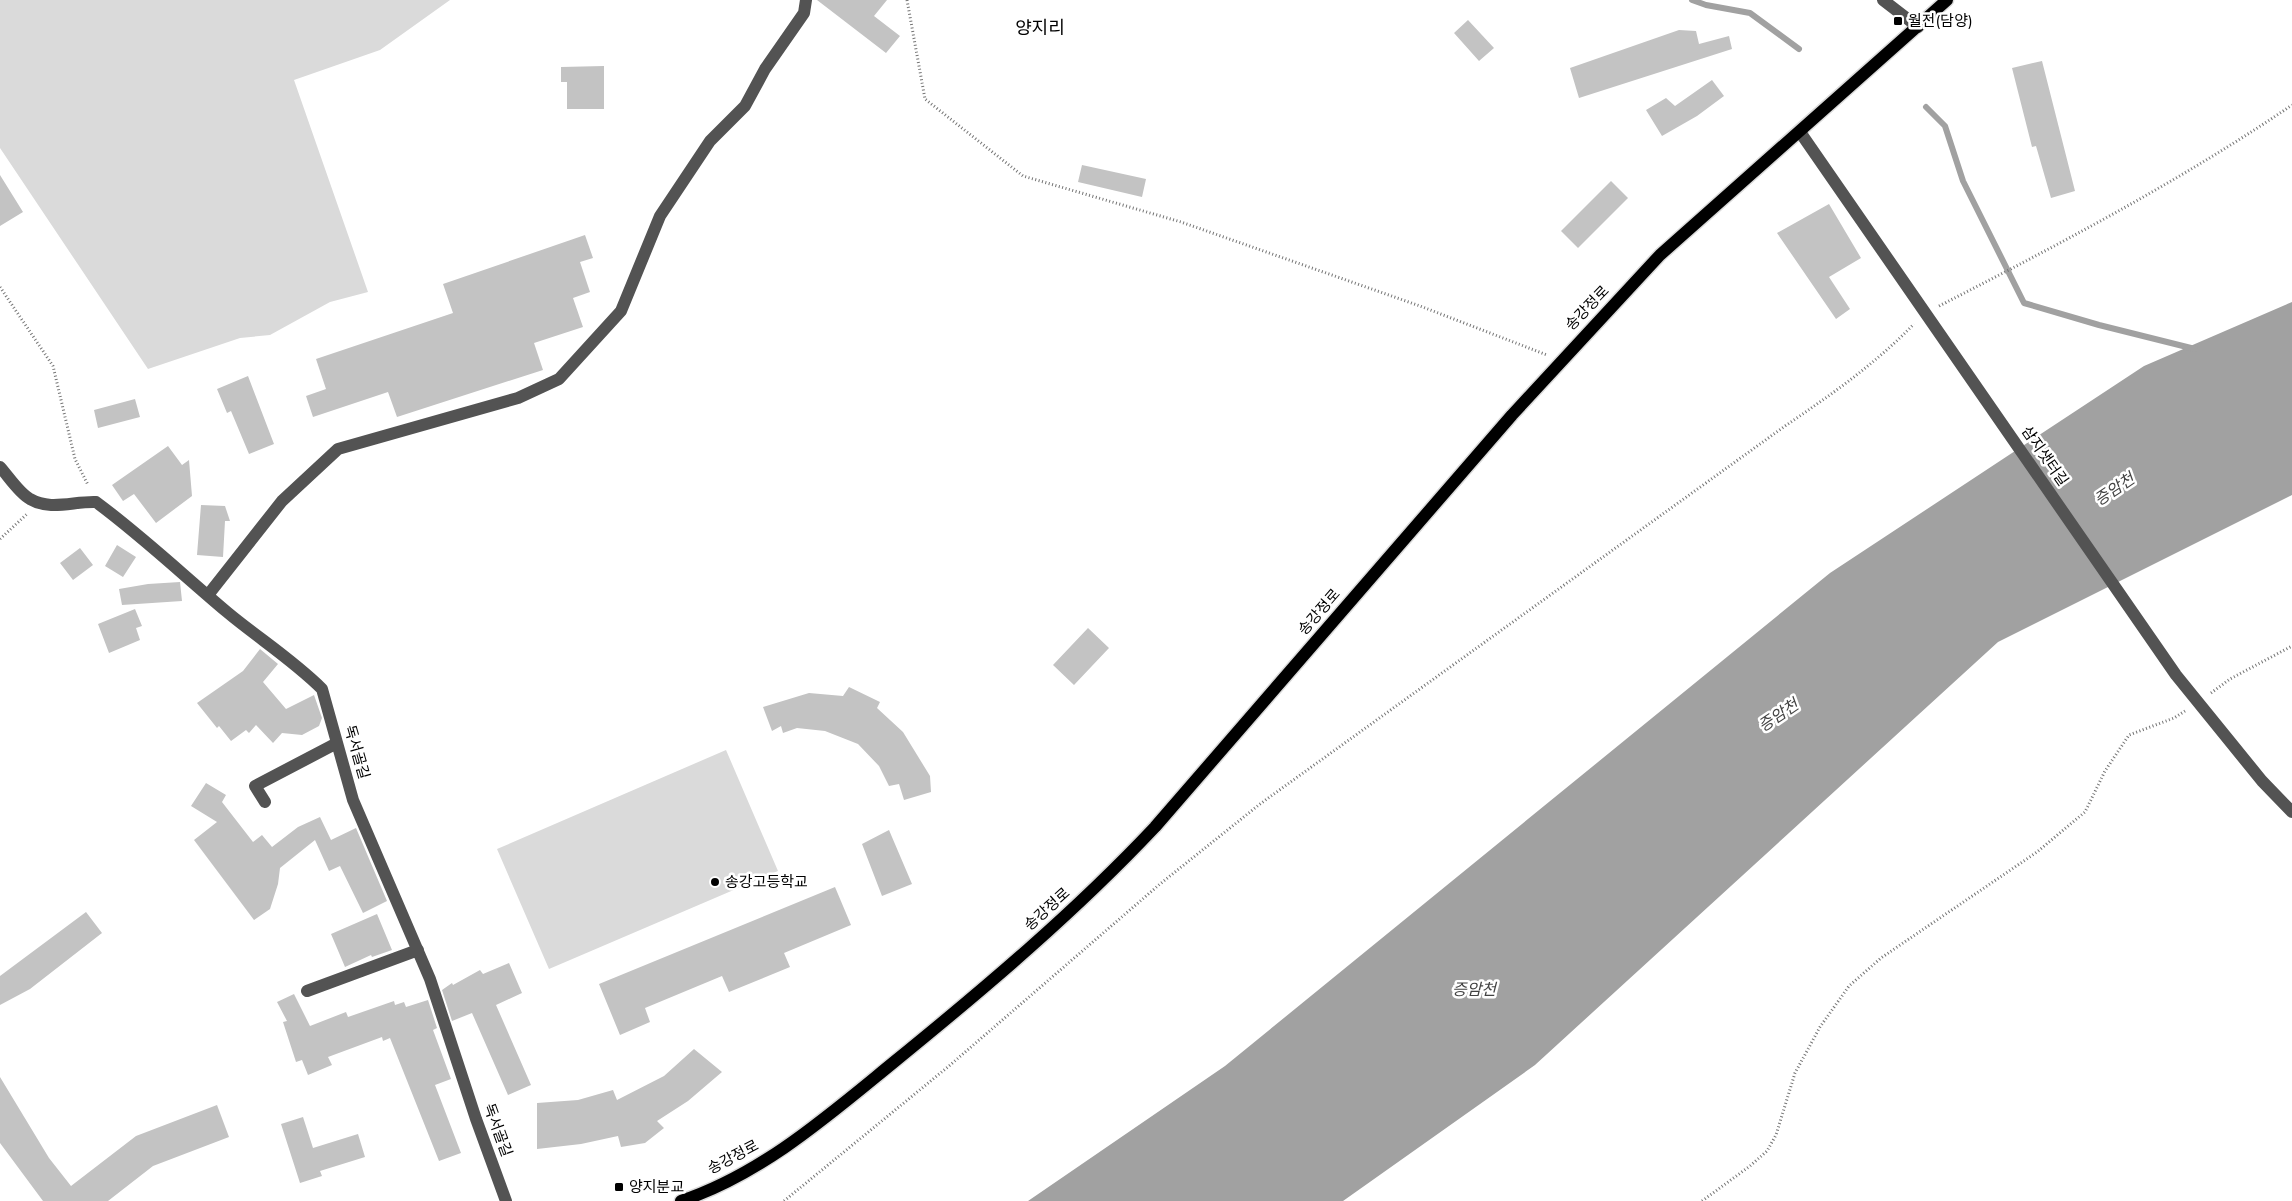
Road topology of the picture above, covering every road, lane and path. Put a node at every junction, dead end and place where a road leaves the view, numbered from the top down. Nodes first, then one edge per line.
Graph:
1 (806, 0) edge
2 (907, 0) edge
3 (1883, 0) edge
4 (1947, 0) edge
5 (1918, 26) junction
6 (2292, 105) edge
7 (1800, 132) junction
8 (0, 287) edge
9 (1926, 312) junction
10 (1562, 360) junction
11 (0, 467) edge
12 (36, 501) junction
13 (96, 502) junction
14 (0, 539) edge
15 (208, 595) junction
16 (2292, 646) edge
17 (2198, 703) junction
18 (337, 743) junction
19 (265, 802) dead end
20 (2292, 812) edge
21 (418, 950) junction
22 (307, 991) dead end
23 (506, 1201) edge
24 (681, 1201) edge
25 (784, 1201) edge
26 (1702, 1201) edge

1 - 15 street
2 - 10 path
3 - 5 street
4 - 5 main road, 송강정로
5 - 7 main road, 송강정로
6 - 9 path
7 - 9 street, 삼지샛터길
7 - 10 main road, 송강정로
8 - 13 path
9 - 17 street, 삼지샛터길
9 - 25 path
10 - 24 main road, 송강정로
11 - 12 street
12 - 13 street
12 - 14 path
13 - 15 street, 독서골길
15 - 18 street, 독서골길
16 - 17 path
17 - 20 street, 삼지샛터길
17 - 26 path
18 - 19 street
18 - 21 street, 독서골길
21 - 22 street
21 - 23 street, 독서골길

